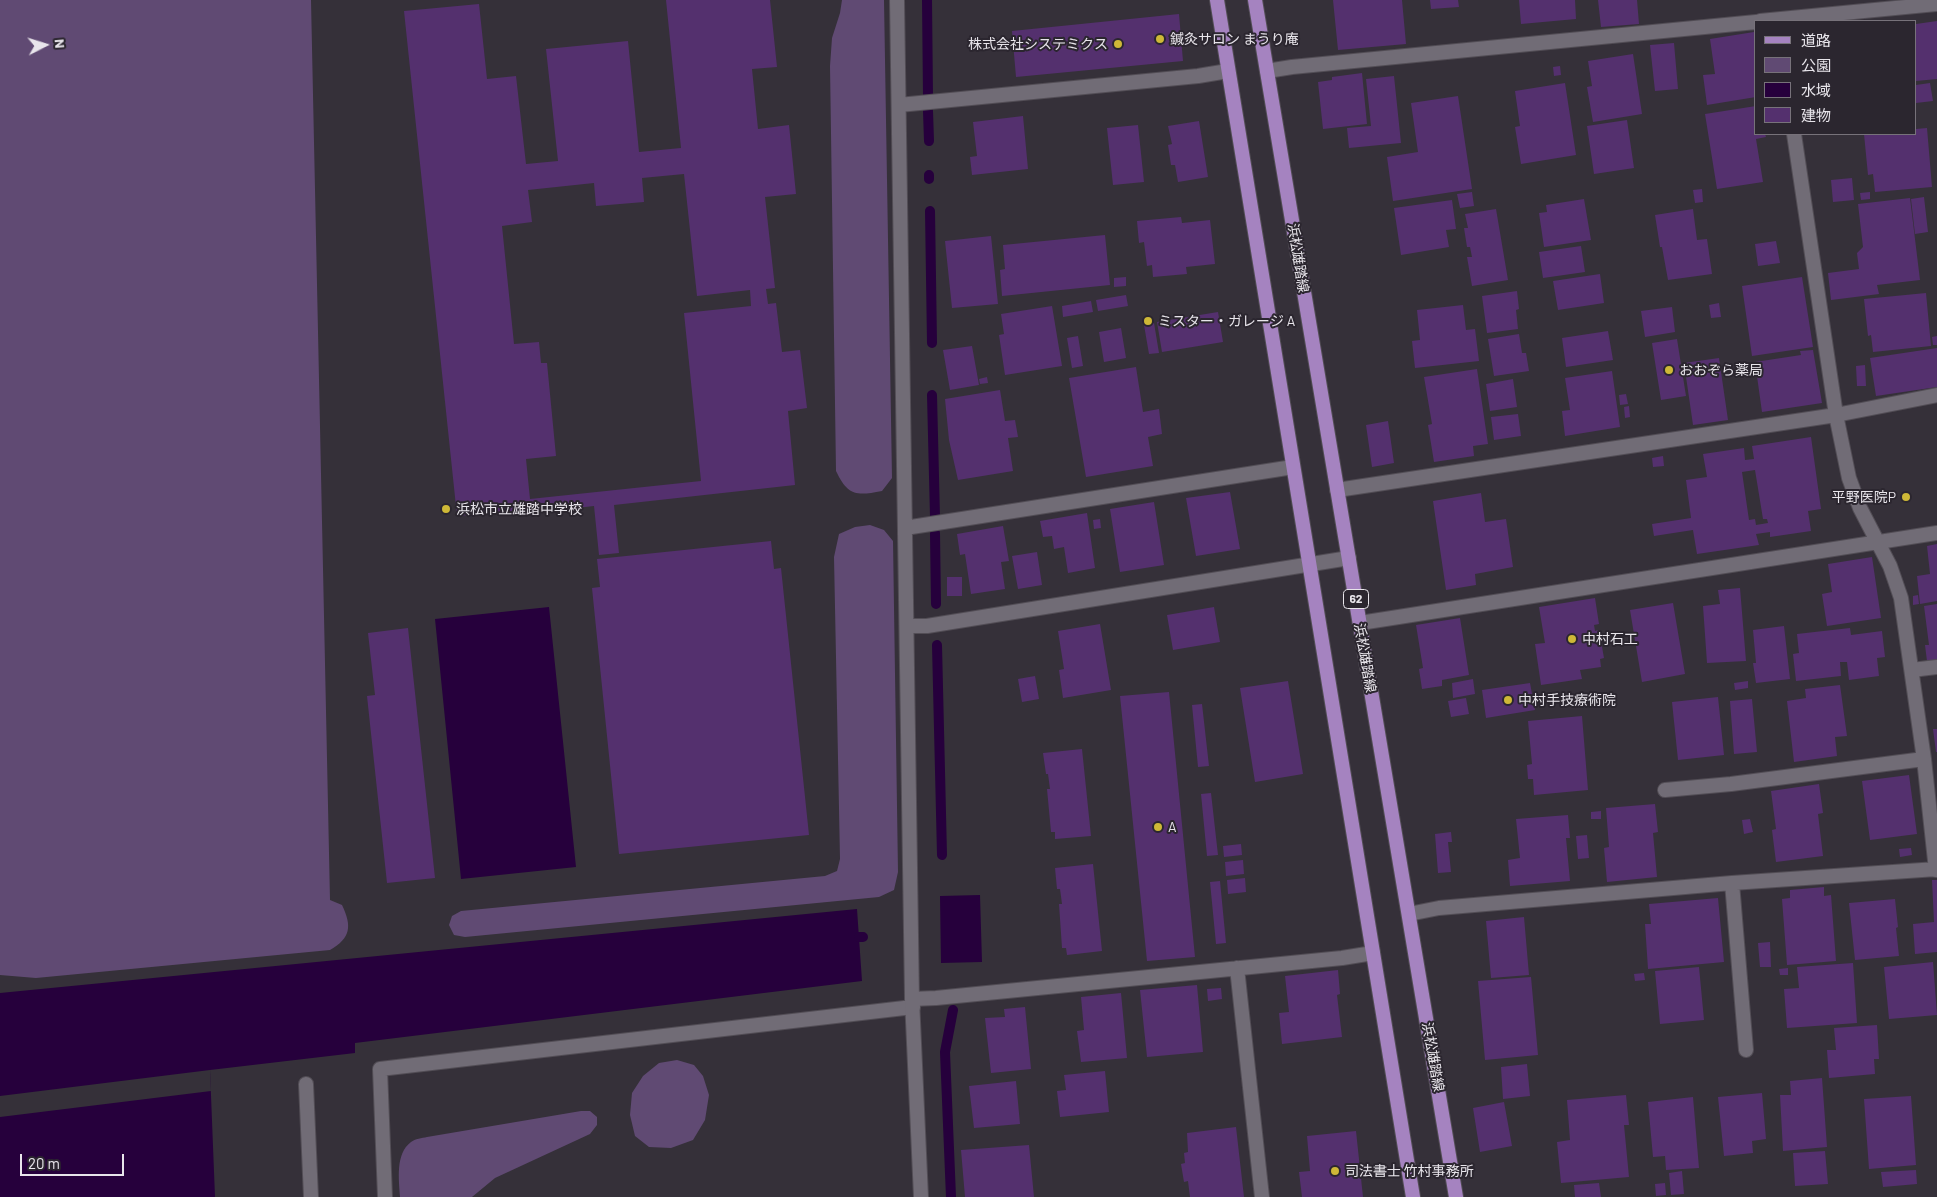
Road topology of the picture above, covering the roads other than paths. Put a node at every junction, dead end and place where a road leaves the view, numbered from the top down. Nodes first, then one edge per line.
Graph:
1 (897, 0) edge
2 (1217, 0) edge
3 (1255, 0) edge
4 (1937, 4) edge
5 (1779, 20) edge
6 (1754, 22) edge
7 (1228, 71) junction
8 (1267, 71) junction
9 (898, 106) junction
10 (1794, 135) edge
11 (1937, 396) edge
12 (1836, 415) junction
13 (1293, 467) junction
14 (1337, 490) junction
15 (905, 528) junction
16 (1937, 533) edge
17 (1878, 542) junction
18 (1349, 558) junction
19 (1309, 564) junction
20 (1360, 623) junction
21 (907, 626) junction
22 (1937, 667) edge
23 (1912, 670) junction
24 (1924, 759) junction
25 (1665, 790) dead end
26 (1936, 870) edge
27 (1732, 883) junction
28 (1408, 914) junction
29 (1373, 953) junction
30 (1237, 968) junction
31 (913, 1002) junction
32 (1746, 1050) dead end
33 (306, 1084) dead end
34 (310, 1197) edge
35 (385, 1197) edge
36 (921, 1197) edge
37 (1262, 1197) edge
38 (1413, 1197) edge
39 (1456, 1197) edge

1 - 9 street
2 - 7 main road
3 - 8 main road, 浜松雄踏線 / 62
4 - 5 street
6 - 8 street
7 - 9 street
7 - 13 main road
8 - 14 main road, 浜松雄踏線 / 62
9 - 15 street
10 - 12 street
11 - 12 street
12 - 14 street
12 - 17 street
13 - 15 street
13 - 19 main road
14 - 18 main road, 浜松雄踏線 / 62
15 - 21 street
16 - 17 street
17 - 20 street
17 - 23 street
18 - 19 street
18 - 20 main road, 浜松雄踏線 / 62
19 - 21 street
19 - 29 main road
20 - 28 main road, 浜松雄踏線 / 62
21 - 31 street
22 - 23 street
23 - 24 street
24 - 25 street
24 - 26 street
26 - 27 street
27 - 28 street
27 - 32 street
28 - 39 main road, 浜松雄踏線 / 62
29 - 30 street
29 - 38 main road
30 - 31 street
30 - 37 street
31 - 35 street
31 - 36 street
33 - 34 street

